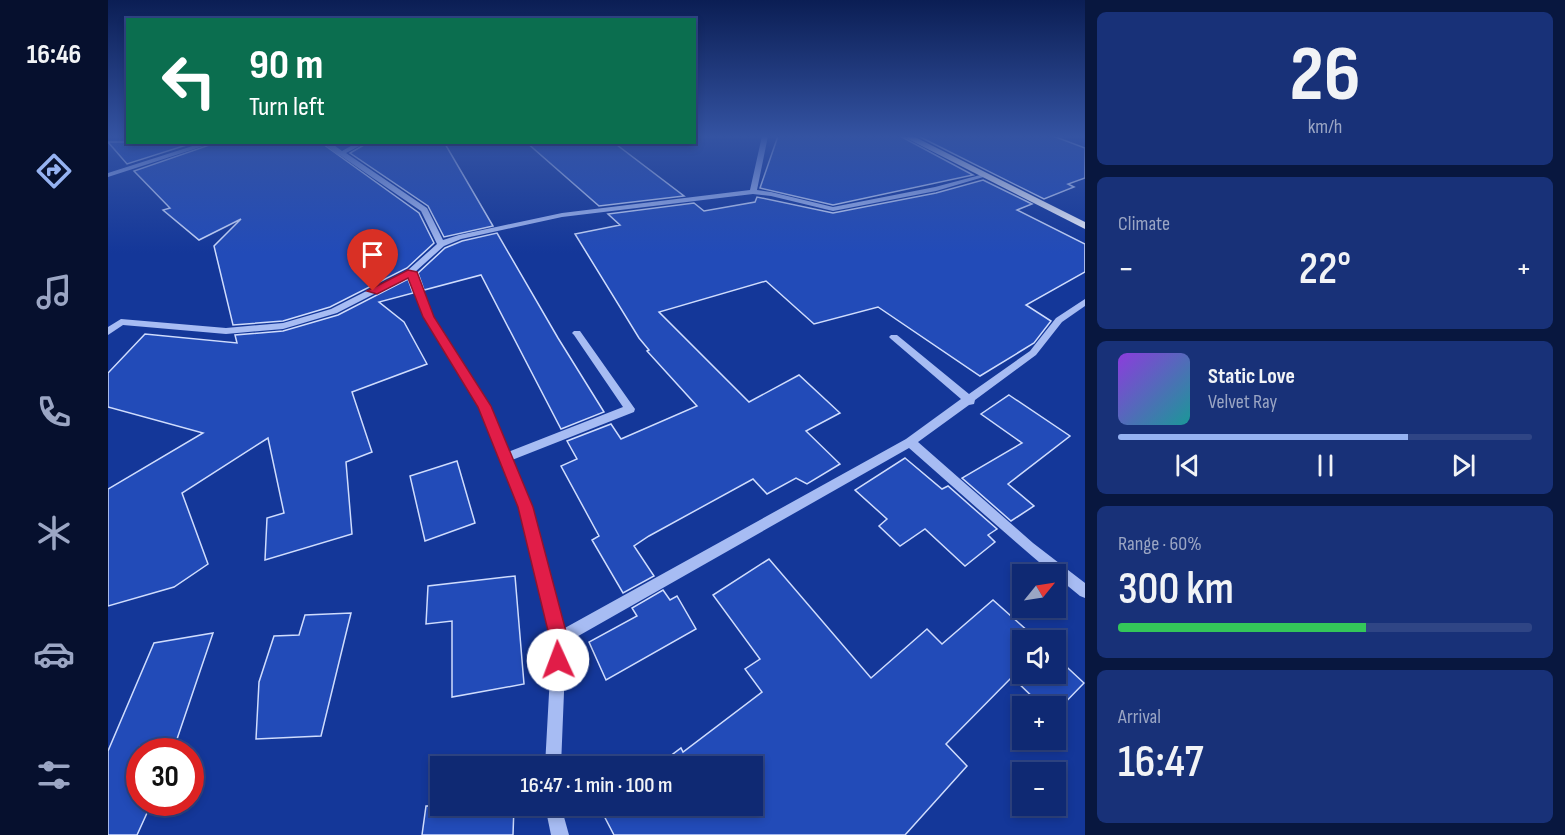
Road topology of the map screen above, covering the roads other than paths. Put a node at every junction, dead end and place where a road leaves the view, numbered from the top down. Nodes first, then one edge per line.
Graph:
1 (371, 175) edge
2 (757, 175) edge
3 (984, 176) joint
4 (753, 192) junction
5 (1085, 226) edge
6 (441, 244) junction
7 (411, 272) junction
8 (1085, 302) edge
9 (108, 332) edge
10 (576, 333) dead end
11 (894, 338) dead end
12 (970, 401) junction
13 (910, 442) junction
14 (505, 458) junction
15 (1085, 591) edge
16 (559, 639) junction
17 (553, 756) edge
18 (555, 816) edge
19 (560, 835) edge

1 - 6 street
2 - 4 street
3 - 4 street
3 - 5 main road
4 - 6 street
6 - 7 street
7 - 9 street
7 - 14 street
8 - 12 street
10 - 14 street
11 - 12 street
12 - 13 street
13 - 15 street
13 - 16 street
14 - 16 street
16 - 17 street
18 - 19 street

